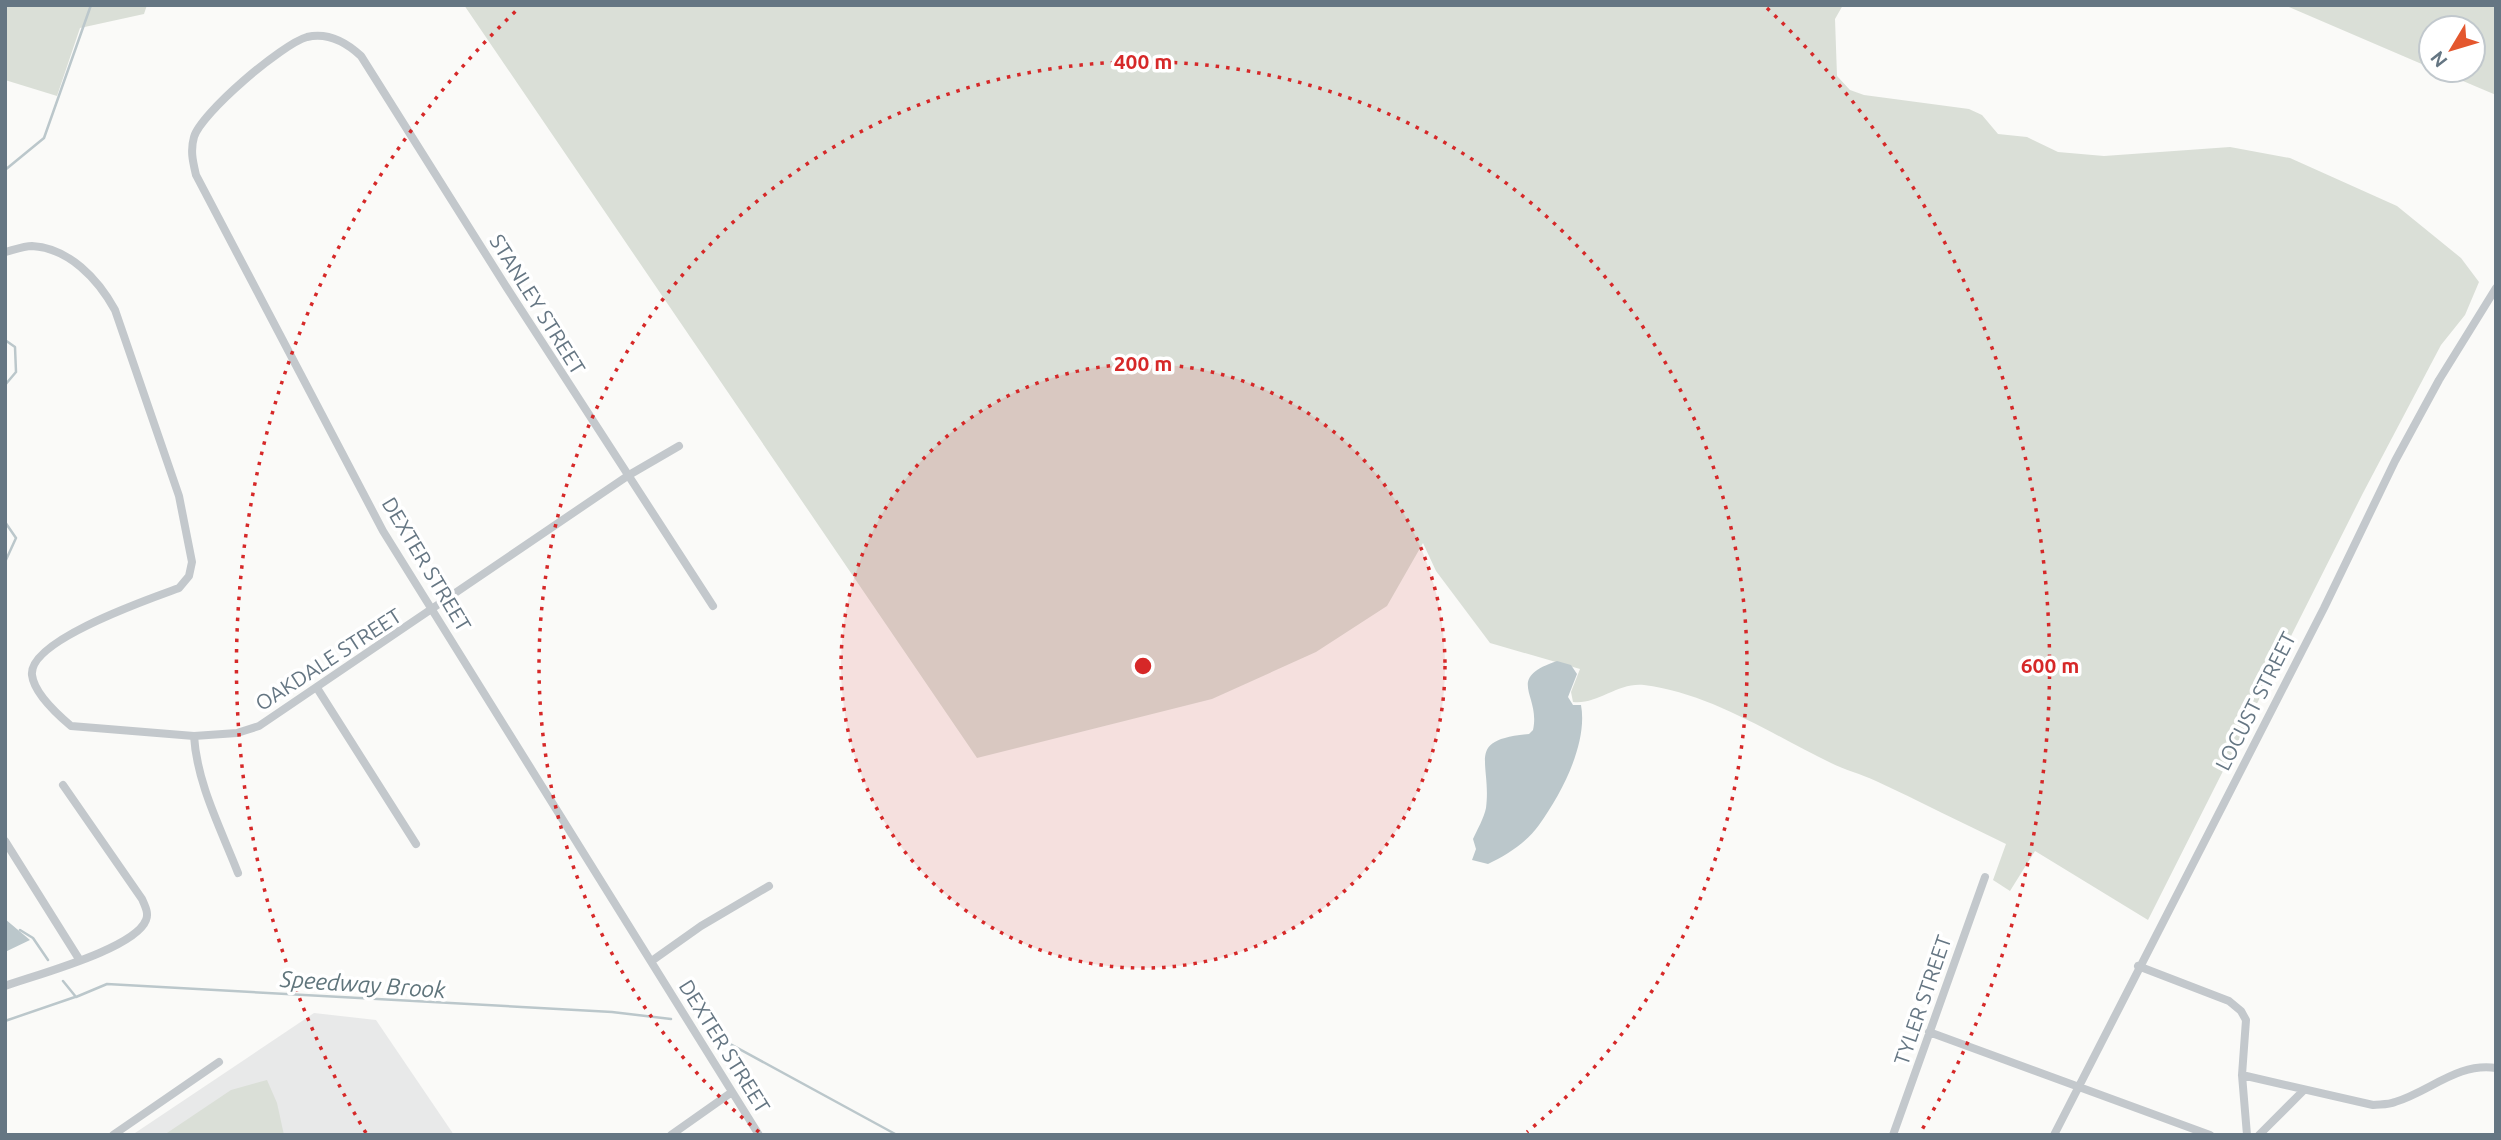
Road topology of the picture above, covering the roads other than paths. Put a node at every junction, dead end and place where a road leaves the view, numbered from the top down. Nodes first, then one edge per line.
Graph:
1 (323, 37) joint
2 (5, 252) edge
3 (2496, 288) edge
4 (679, 446) dead end
5 (629, 475) junction
6 (713, 606) dead end
7 (433, 610) junction
8 (317, 688) junction
9 (194, 736) junction
10 (63, 785) dead end
11 (5, 841) edge
12 (416, 844) dead end
13 (238, 873) dead end
14 (1985, 877) dead end
15 (769, 886) dead end
16 (79, 959) junction
17 (653, 960) junction
18 (2138, 966) junction
19 (5, 986) edge
20 (1929, 1032) junction
21 (219, 1062) dead end
22 (2496, 1068) edge
23 (2242, 1075) junction
24 (2078, 1086) junction
25 (2304, 1090) junction
26 (732, 1092) junction
27 (113, 1135) edge
28 (671, 1135) edge
29 (760, 1135) edge
30 (1893, 1135) edge
31 (2054, 1135) edge
32 (2210, 1135) edge
33 (2247, 1135) edge
34 (2259, 1135) edge

1 - 5 street, STANLEY STREET
1 - 7 street, DEXTER STREET
2 - 9 street, OAKDALE STREET
3 - 18 street, LOCUST STREET
4 - 5 street, OAKDALE STREET
5 - 6 street, STANLEY STREET
5 - 7 street, OAKDALE STREET
7 - 8 street, OAKDALE STREET
7 - 17 street, DEXTER STREET
8 - 9 street, OAKDALE STREET
8 - 12 street
9 - 13 street
10 - 16 street
11 - 16 street
14 - 20 street, TYLER STREET
15 - 17 street
16 - 19 street
17 - 26 street, DEXTER STREET
18 - 23 street
18 - 24 street, LOCUST STREET
20 - 24 street
20 - 30 street, TYLER STREET
21 - 27 street
22 - 25 street
23 - 25 street
23 - 33 street
24 - 31 street, LOCUST STREET
24 - 32 street
25 - 34 street
26 - 28 street
26 - 29 street, DEXTER STREET

